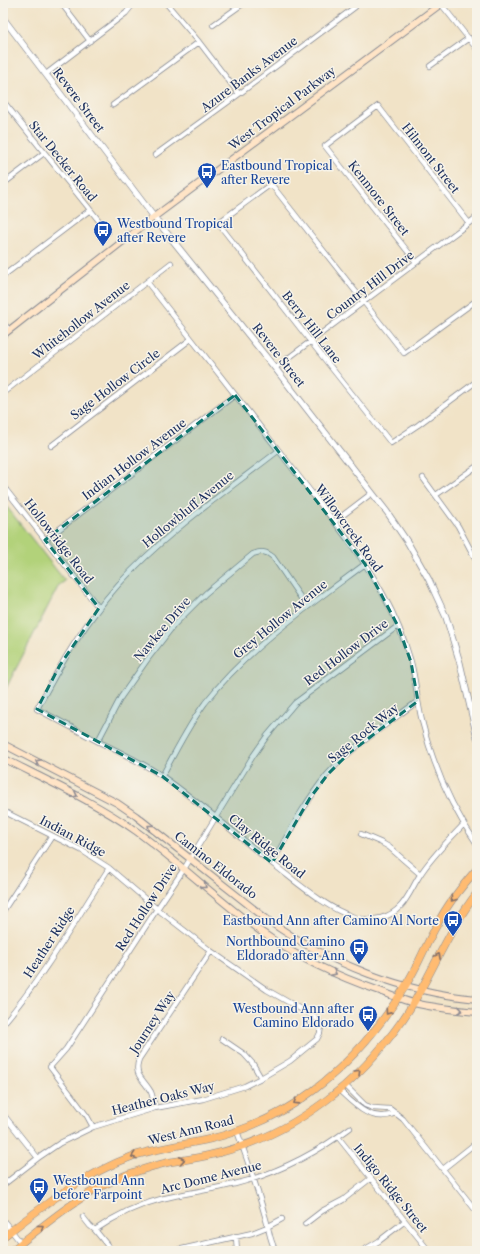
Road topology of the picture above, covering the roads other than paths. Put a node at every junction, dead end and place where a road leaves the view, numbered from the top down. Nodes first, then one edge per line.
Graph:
1 (61, 3) edge
2 (134, 3) edge
3 (166, 3) edge
4 (244, 3) edge
5 (441, 3) edge
6 (353, 5) edge
7 (3, 18) edge
8 (213, 25) dead end
9 (469, 38) junction
10 (90, 41) junction
11 (199, 42) junction
12 (477, 49) edge
13 (430, 66) dead end
14 (46, 74) junction
15 (239, 94) junction
16 (3, 101) edge
17 (113, 104) dead end
18 (378, 106) joint
19 (44, 153) junction
20 (155, 155) dead end
21 (3, 184) edge
22 (90, 210) junction
23 (154, 216) junction
24 (477, 217) edge
25 (469, 223) junction
26 (108, 232) dead end
27 (416, 262) junction
28 (171, 263) dead end
29 (3, 276) edge
30 (147, 282) junction
31 (477, 300) edge
32 (364, 302) junction
33 (3, 322) edge
34 (9, 330) junction
35 (3, 335) edge
36 (191, 339) junction
37 (311, 342) junction
38 (275, 368) junction
39 (477, 381) edge
40 (3, 393) edge
41 (235, 395) junction
42 (51, 446) dead end
43 (278, 451) junction
44 (477, 466) edge
45 (423, 478) dead end
46 (3, 486) edge
47 (372, 493) junction
48 (436, 495) junction
49 (334, 522) junction
50 (45, 540) junction
51 (477, 562) edge
52 (365, 564) junction
53 (308, 607) junction
54 (99, 608) junction
55 (398, 626) junction
56 (418, 701) junction
57 (37, 709) joint
58 (477, 737) edge
59 (98, 742) junction
60 (3, 744) edge
61 (3, 758) edge
62 (162, 776) junction
63 (3, 811) edge
64 (216, 818) junction
65 (464, 824) junction
66 (361, 834) dead end
67 (52, 836) junction
68 (477, 844) edge
69 (190, 859) junction
70 (272, 864) junction
71 (109, 868) junction
72 (184, 869) junction
73 (477, 869) edge
74 (420, 874) junction
75 (477, 893) edge
76 (157, 909) junction
77 (3, 911) edge
78 (211, 951) junction
79 (405, 986) junction
80 (420, 990) junction
81 (398, 998) junction
82 (477, 1000) edge
83 (414, 1003) junction
84 (477, 1012) edge
85 (3, 1024) edge
86 (321, 1026) joint
87 (222, 1039) dead end
88 (261, 1078) junction
89 (342, 1088) junction
90 (155, 1108) junction
91 (396, 1113) junction
92 (3, 1114) edge
93 (94, 1127) junction
94 (350, 1128) dead end
95 (237, 1131) junction
96 (338, 1137) junction
97 (477, 1142) edge
98 (242, 1146) junction
99 (38, 1158) junction
100 (443, 1168) junction
101 (254, 1178) junction
102 (371, 1178) junction
103 (3, 1185) edge
104 (477, 1212) edge
105 (83, 1217) dead end
106 (282, 1219) dead end
107 (3, 1220) edge
108 (405, 1221) junction
109 (305, 1224) dead end
110 (267, 1227) junction
111 (11, 1230) junction
112 (95, 1230) junction
113 (236, 1236) junction
114 (3, 1237) edge
115 (21, 1243) junction
116 (10, 1251) edge
117 (112, 1251) edge
118 (173, 1251) edge
119 (237, 1251) edge
120 (276, 1251) edge
121 (362, 1251) edge
122 (429, 1251) edge

1 - 10 street
2 - 10 street
3 - 11 street
4 - 8 street
5 - 9 street
5 - 23 main road, West Tropical Parkway
6 - 15 street, Azure Banks Avenue
7 - 14 street, Revere Street
9 - 12 street
9 - 13 street
10 - 14 street
11 - 15 street
11 - 17 street
14 - 23 street, Revere Street
15 - 20 street, Azure Banks Avenue
16 - 19 street, Star Decker Road
18 - 25 street, Hilmont Street
18 - 27 street, Kenmore Street
19 - 21 street
19 - 22 street, Star Decker Road
22 - 26 street, Star Decker Road
22 - 29 street
23 - 34 main road, West Tropical Parkway
23 - 38 street, Revere Street
24 - 25 street, Country Hill Drive
25 - 27 street, Country Hill Drive
27 - 32 street, Country Hill Drive
28 - 30 street, Whitehollow Avenue
30 - 36 street, Willowcreek Road
30 - 40 street, Whitehollow Avenue
31 - 32 street
32 - 37 street, Country Hill Drive
32 - 37 street, Berry Hill Lane
33 - 34 street
34 - 35 main road, West Tropical Parkway
36 - 41 street, Willowcreek Road
36 - 42 street, Sage Hollow Circle
37 - 38 street, Country Hill Drive
37 - 39 street, Berry Hill Lane
38 - 47 street, Revere Street
41 - 43 street, Willowcreek Road
41 - 50 street, Indian Hollow Avenue
43 - 49 street, Willowcreek Road
43 - 54 street, Hollowbluff Avenue
44 - 48 street
45 - 48 street
46 - 50 street, Hollowridge Road
47 - 49 street
47 - 58 street, Revere Street
48 - 51 street
49 - 52 street, Willowcreek Road
50 - 54 street, Hollowridge Road
52 - 53 street, Grey Hollow Avenue
52 - 55 street, Willowcreek Road
53 - 59 street, Nawkee Drive
53 - 62 street, Grey Hollow Avenue
54 - 57 street, Hollowbluff Avenue
55 - 56 street, Willowcreek Road
55 - 64 street, Red Hollow Drive
56 - 65 street, Willowcreek Road
56 - 70 street, Sage Rock Way
57 - 59 street, Clay Ridge Road
59 - 62 street, Clay Ridge Road
69 -> 60 main road, Camino Eldorado
61 -> 72 main road, Camino Eldorado
62 - 64 street, Clay Ridge Road
63 - 67 street, Indian Ridge
64 - 69 street, Red Hollow Drive
64 - 70 street, Clay Ridge Road
65 - 68 street, Willowcreek Road
65 - 74 street, Clay Ridge Road
66 - 74 street
67 - 71 street, Indian Ridge
67 - 77 street
69 - 72 street, Red Hollow Drive
69 - 79 main road, Camino Eldorado
70 - 74 street, Clay Ridge Road
71 - 76 street, Indian Ridge
71 - 85 street, Heather Ridge
72 - 76 street, Red Hollow Drive
72 -> 81 main road, Camino Eldorado
73 -> 79 main road, West Ann Road
80 -> 75 main road
76 - 78 street, Indian Ridge
76 - 93 street, Red Hollow Drive
78 - 86 street, Indian Ridge
78 - 90 street, Journey Way
79 - 80 main road, Camino Eldorado
79 - 81 main road, West Ann Road
80 - 82 main road, Camino Eldorado
80 - 83 main road
81 - 83 main road, Camino Eldorado
81 -> 95 main road, West Ann Road
83 -> 84 main road, Camino Eldorado
89 -> 83 main road
86 - 88 street, Heather Oaks Way
87 - 88 street
88 - 90 street, Heather Oaks Way
89 - 91 street
89 - 91 street
89 - 98 main road
90 - 93 street, Heather Oaks Way
91 - 100 street
92 - 99 street
93 - 99 street, Heather Oaks Way
94 - 96 street, Arc Dome Avenue
95 - 98 street
95 -> 111 main road, West Ann Road
96 - 101 street, Arc Dome Avenue
96 - 102 street, Indigo Ridge Street
97 - 100 street
98 - 101 street
115 -> 98 main road
99 - 103 street, Heather Oaks Way
100 - 104 street
101 - 110 street
101 - 112 street, Arc Dome Avenue
102 - 108 street, Indigo Ridge Street
102 - 109 street
105 - 112 street
106 - 110 street
107 - 111 street
108 - 121 street
108 - 122 street, Indigo Ridge Street
110 - 113 street
110 - 120 street
111 - 114 main road, West Ann Road
111 - 115 street
112 - 117 street
113 - 118 street
113 - 119 street
115 - 116 main road

